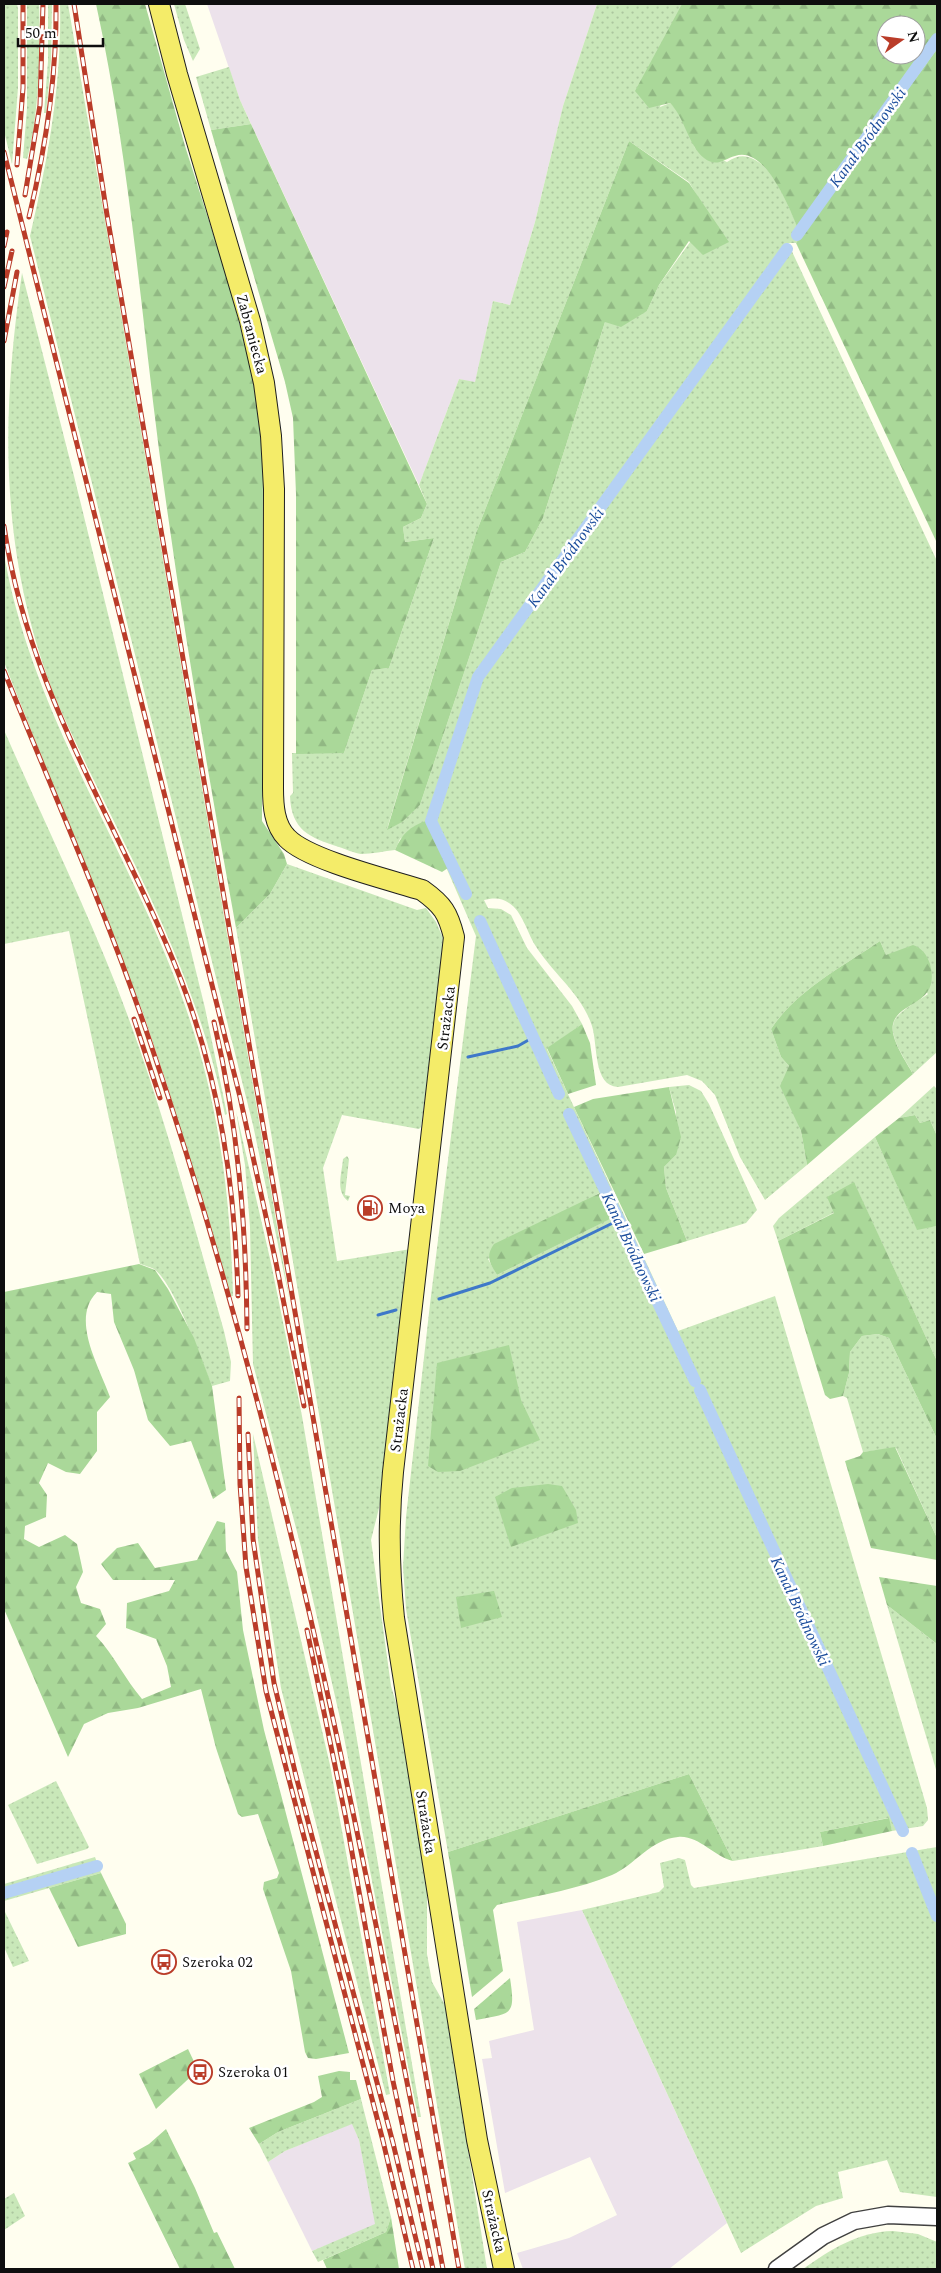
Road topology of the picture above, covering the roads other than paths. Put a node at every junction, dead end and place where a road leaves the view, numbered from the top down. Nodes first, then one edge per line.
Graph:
1 (159, 4) edge
2 (273, 674) joint
3 (915, 2216) junction
4 (937, 2217) edge
5 (937, 2228) edge
6 (504, 2269) edge
7 (777, 2269) edge

1 - 2 main road, Zabraniecka
2 - 6 main road, Strażacka
3 - 4 street
3 - 5 street
3 - 7 street

